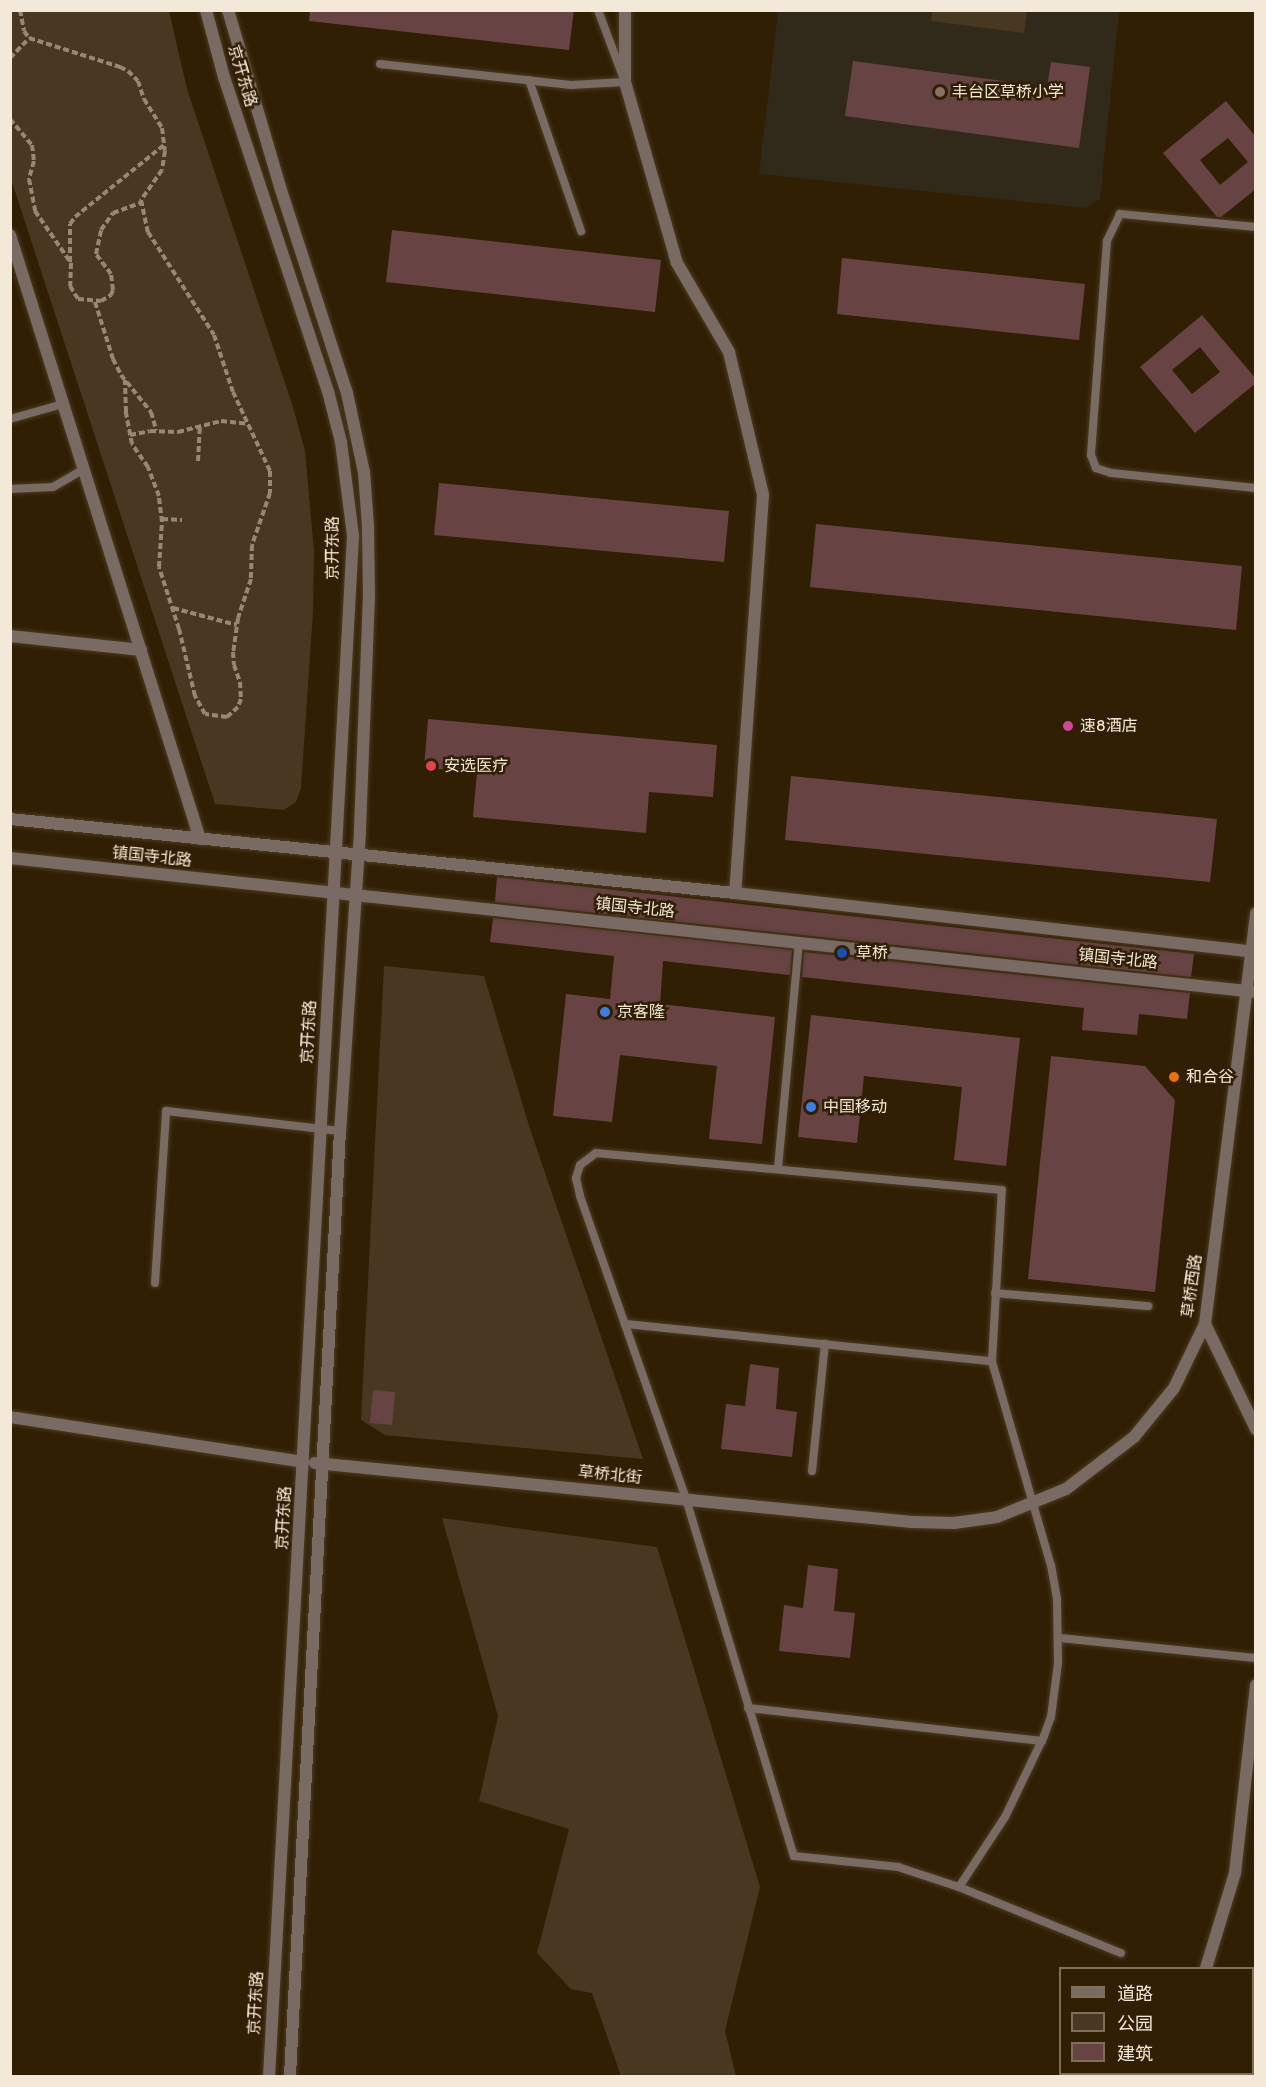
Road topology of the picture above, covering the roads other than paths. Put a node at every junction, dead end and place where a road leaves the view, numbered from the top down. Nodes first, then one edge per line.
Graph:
1 (206, 10) edge
2 (228, 10) edge
3 (598, 10) edge
4 (625, 10) edge
5 (380, 64) dead end
6 (529, 80) junction
7 (625, 82) junction
8 (1256, 227) edge
9 (581, 231) dead end
10 (10, 235) edge
11 (14, 257) edge
12 (63, 404) junction
13 (10, 419) edge
14 (84, 469) junction
15 (1256, 488) edge
16 (10, 489) edge
17 (10, 636) edge
18 (141, 650) junction
19 (10, 819) edge
20 (200, 839) junction
21 (335, 854) junction
22 (358, 857) junction
23 (10, 858) edge
24 (333, 892) junction
25 (735, 893) junction
26 (355, 895) junction
27 (1256, 913) edge
28 (799, 942) junction
29 (1253, 951) edge
30 (1251, 992) edge
31 (320, 1129) junction
32 (340, 1131) junction
33 (778, 1168) junction
34 (154, 1283) dead end
35 (995, 1293) junction
36 (1148, 1306) dead end
37 (625, 1324) junction
38 (1205, 1324) junction
39 (825, 1344) junction
40 (992, 1360) junction
41 (10, 1417) edge
42 (1256, 1429) edge
43 (304, 1462) junction
44 (322, 1464) junction
45 (812, 1471) dead end
46 (686, 1499) junction
47 (1033, 1505) junction
48 (912, 1522) joint
49 (1059, 1638) junction
50 (1256, 1658) edge
51 (1256, 1685) edge
52 (748, 1708) junction
53 (1042, 1741) junction
54 (959, 1887) junction
55 (1121, 1953) dead end
56 (1206, 1967) edge
57 (268, 2076) edge
58 (290, 2076) edge

1 - 21 street, 京开东路
2 - 22 street, 京开东路
3 - 7 lane
4 - 7 street
5 - 6 lane
6 - 7 lane
6 - 9 lane
7 - 25 street
8 - 15 lane
10 - 11 street
11 - 12 street
12 - 13 lane
12 - 14 street
14 - 16 lane
14 - 18 street
17 - 18 street
18 - 20 street
19 - 20 street, 镇国寺北路
20 - 21 street, 镇国寺北路
21 - 22 street, 镇国寺北路
21 - 24 street, 京开东路
22 - 25 street, 镇国寺北路
22 - 26 street, 京开东路
23 - 24 street, 镇国寺北路
24 - 26 street, 镇国寺北路
24 - 31 street, 京开东路
25 - 29 street, 镇国寺北路
26 - 28 street, 镇国寺北路
26 - 32 street, 京开东路
27 - 29 street, 草桥西路
28 - 30 street, 镇国寺北路
28 - 33 lane
29 - 30 street, 草桥西路
30 - 38 street, 草桥西路
31 - 32 lane
31 - 34 lane
31 - 43 street, 京开东路
32 - 44 street, 京开东路
33 - 35 lane
33 - 37 lane
35 - 36 lane
35 - 40 lane
37 - 39 lane
37 - 46 lane
38 - 42 street
38 - 47 street, 草桥西路
39 - 40 lane
39 - 45 lane
40 - 47 lane
41 - 43 street, 草桥北街
43 - 44 street, 草桥北街
43 - 57 street, 京开东路
44 - 46 street, 草桥北街
44 - 58 street, 京开东路
46 - 48 street, 草桥北街
46 - 52 lane
47 - 48 street, 草桥西路
47 - 49 lane
49 - 50 lane
49 - 53 lane
51 - 56 street
52 - 53 lane
52 - 54 lane
53 - 54 lane
54 - 55 lane

